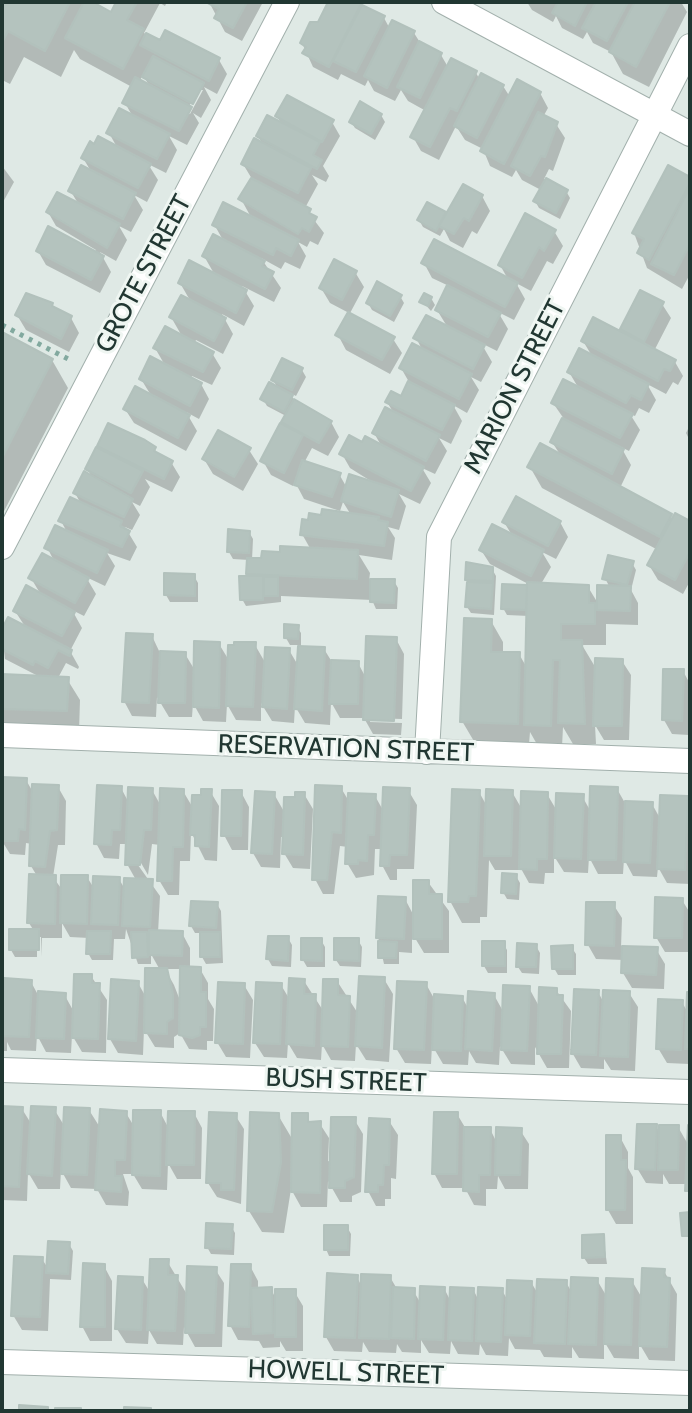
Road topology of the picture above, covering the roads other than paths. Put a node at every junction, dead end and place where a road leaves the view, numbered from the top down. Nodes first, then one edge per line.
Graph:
1 (287, 2) edge
2 (444, 2) edge
3 (690, 46) edge
4 (654, 115) junction
5 (690, 134) edge
6 (2, 547) edge
7 (2, 735) edge
8 (427, 752) junction
9 (690, 761) edge
10 (2, 1070) edge
11 (690, 1092) edge
12 (2, 1362) edge
13 (690, 1383) edge

1 - 6 street, GROTE STREET
2 - 4 street
3 - 4 street, MARION STREET
4 - 5 street
4 - 8 street, MARION STREET
7 - 8 street, RESERVATION STREET
8 - 9 street, RESERVATION STREET
10 - 11 street, BUSH STREET
12 - 13 street, HOWELL STREET

